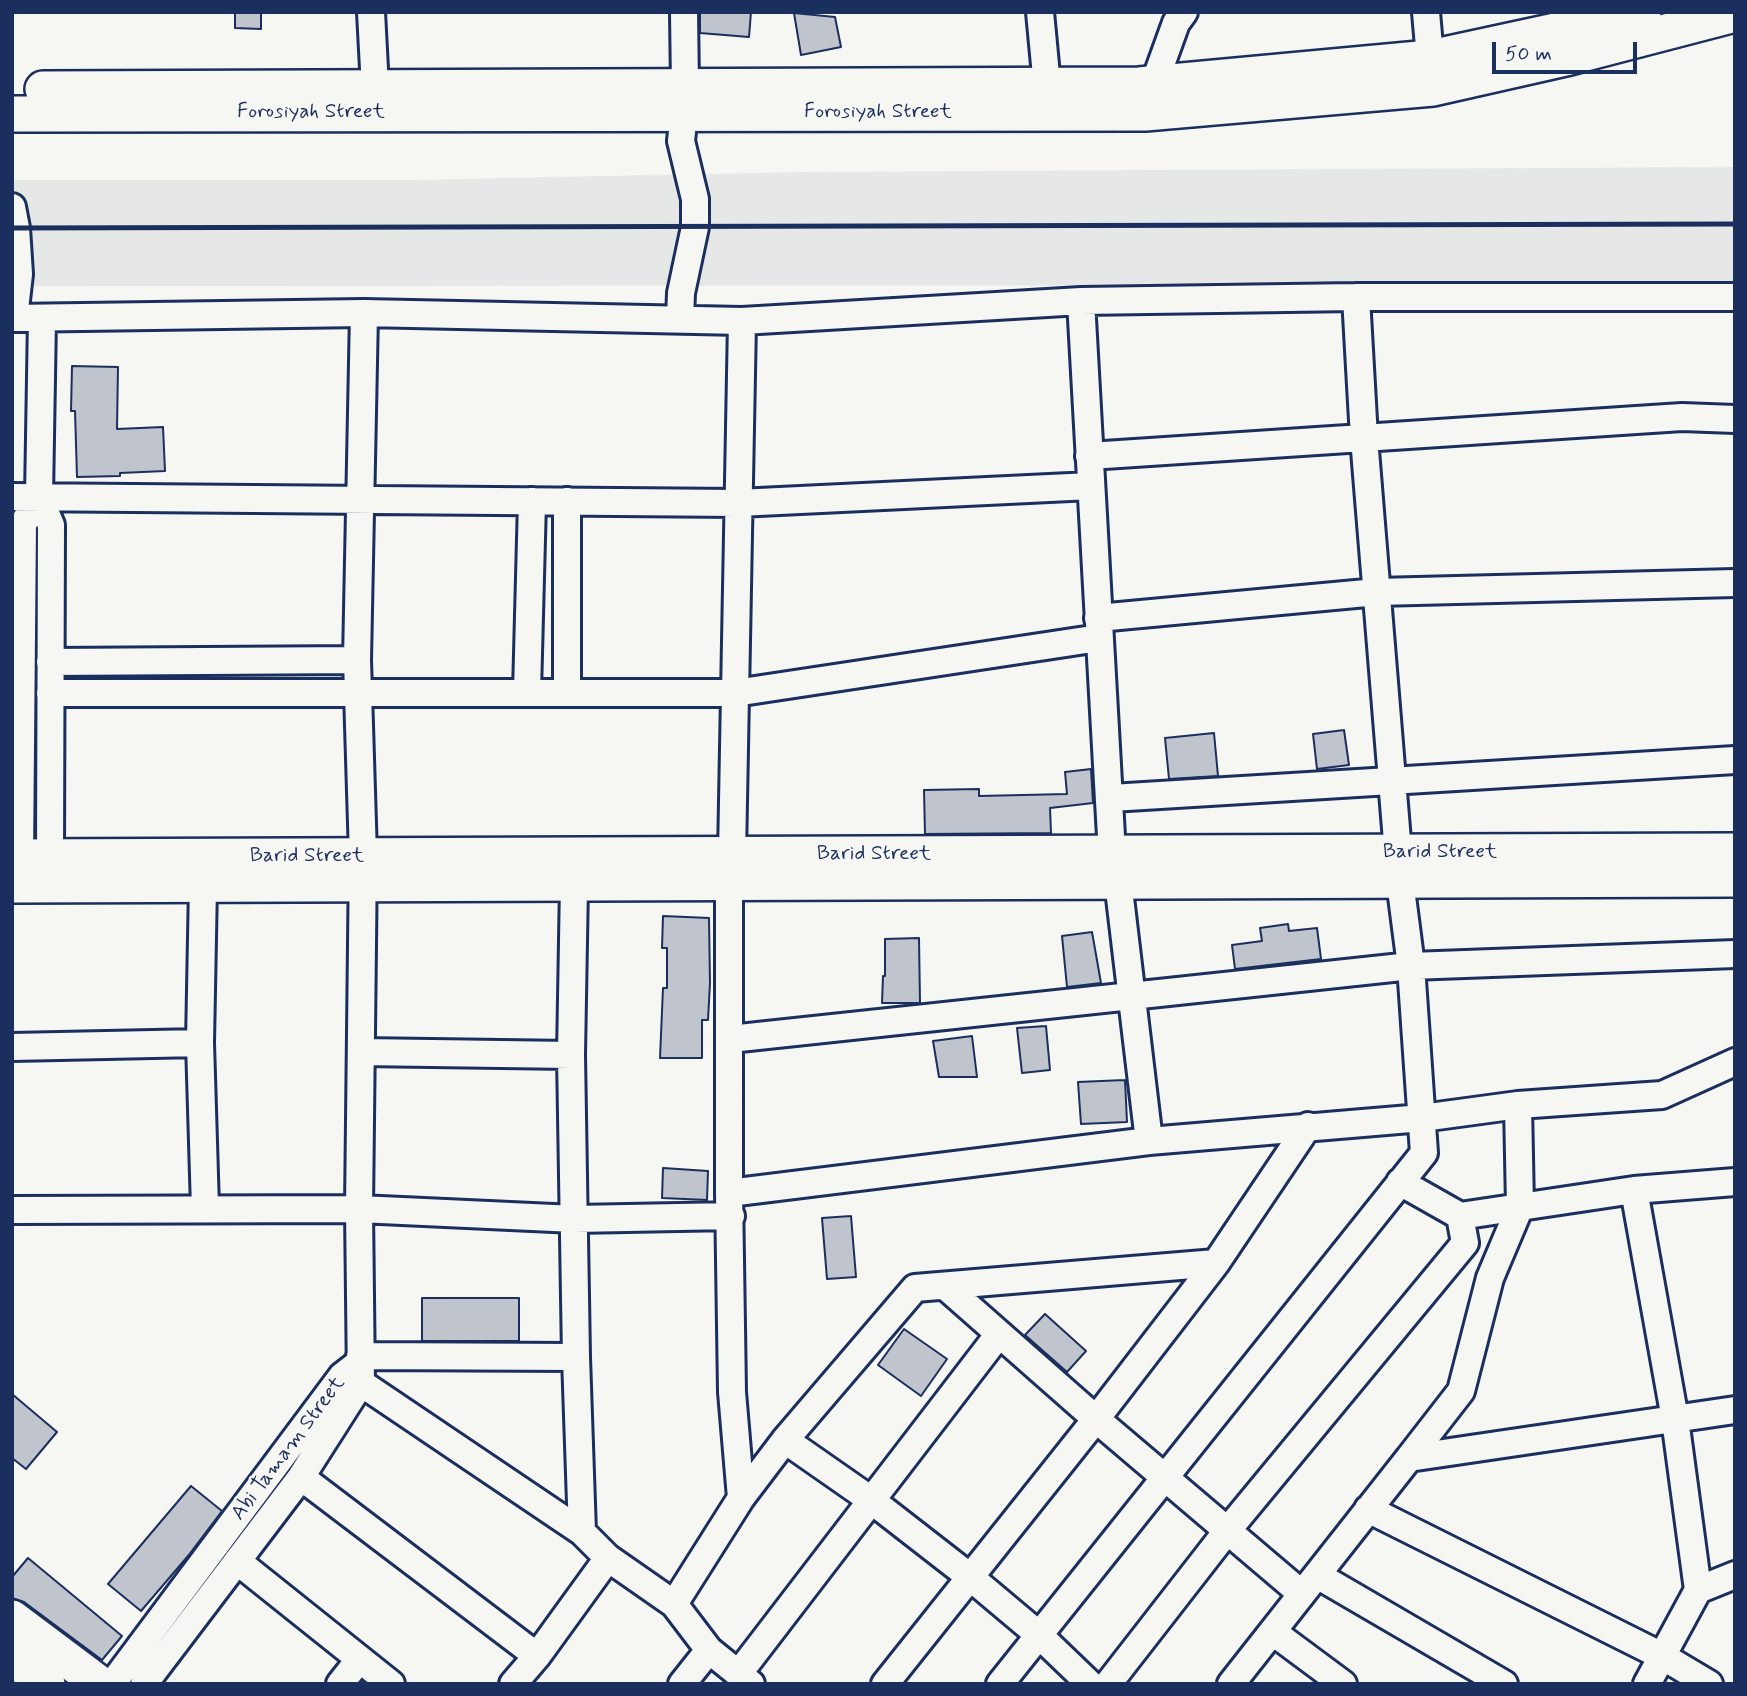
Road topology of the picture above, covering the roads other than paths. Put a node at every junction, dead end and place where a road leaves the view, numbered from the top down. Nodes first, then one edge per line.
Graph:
1 (371, 12) edge
2 (684, 12) edge
3 (1041, 12) edge
4 (1184, 12) edge
5 (1426, 12) edge
6 (1643, 12) edge
7 (1735, 14) edge
8 (1430, 58) junction
9 (1154, 84) junction
10 (1047, 86) junction
11 (375, 88) junction
12 (12, 90) edge
13 (685, 100) junction
14 (12, 114) edge
15 (12, 207) edge
16 (1735, 296) edge
17 (1356, 297) junction
18 (1081, 301) junction
19 (364, 313) junction
20 (13, 318) edge
21 (42, 318) junction
22 (680, 319) junction
23 (742, 321) junction
24 (1735, 419) edge
25 (1364, 438) junction
26 (1089, 456) junction
27 (1091, 486) junction
28 (12, 497) edge
29 (39, 497) junction
30 (362, 500) junction
31 (532, 500) junction
32 (567, 501) junction
33 (738, 503) junction
34 (1735, 583) edge
35 (1377, 592) junction
36 (1098, 628) junction
37 (357, 660) junction
38 (50, 662) junction
39 (359, 692) junction
40 (527, 692) junction
41 (567, 692) junction
42 (50, 693) junction
43 (735, 693) junction
44 (1735, 760) edge
45 (1393, 781) junction
46 (1111, 798) junction
47 (1735, 851) edge
48 (24, 864) edge
49 (1399, 867) junction
50 (1115, 868) junction
51 (730, 869) junction
52 (363, 870) junction
53 (1735, 879) edge
54 (574, 884) junction
55 (203, 885) junction
56 (1735, 954) edge
57 (1411, 965) junction
58 (1130, 995) junction
59 (730, 1039) junction
60 (200, 1043) junction
61 (12, 1047) edge
62 (361, 1052) junction
63 (571, 1055) junction
64 (1735, 1062) edge
65 (1518, 1105) junction
66 (1422, 1118) junction
67 (1308, 1126) junction
68 (1149, 1141) junction
69 (1400, 1182) junction
70 (1735, 1182) edge
71 (1634, 1190) junction
72 (730, 1205) junction
73 (1520, 1207) junction
74 (205, 1209) junction
75 (359, 1209) junction
76 (12, 1210) edge
77 (1460, 1216) junction
78 (575, 1219) junction
79 (1216, 1263) junction
80 (945, 1286) junction
81 (999, 1334) junction
82 (576, 1357) junction
83 (356, 1369) junction
84 (1735, 1410) edge
85 (1096, 1419) junction
86 (1675, 1419) junction
87 (786, 1440) junction
88 (1409, 1458) junction
89 (301, 1477) junction
90 (1164, 1477) junction
91 (741, 1498) junction
92 (871, 1500) junction
93 (1368, 1508) junction
94 (1227, 1531) junction
95 (582, 1532) junction
96 (608, 1558) junction
97 (237, 1561) junction
98 (1735, 1575) edge
99 (970, 1577) junction
100 (1309, 1584) junction
101 (1698, 1590) junction
102 (674, 1604) junction
103 (12, 1618) edge
104 (1273, 1632) junction
105 (1039, 1635) junction
106 (709, 1650) junction
107 (537, 1656) junction
108 (1662, 1657) junction
109 (12, 1658) edge
110 (359, 1660) junction
111 (745, 1679) edge
112 (1500, 1683) edge
113 (47, 1684) edge
114 (100, 1684) edge
115 (112, 1684) edge
116 (144, 1684) edge
117 (341, 1684) edge
118 (391, 1684) edge
119 (513, 1684) edge
120 (682, 1684) edge
121 (885, 1684) edge
122 (1000, 1684) edge
123 (1090, 1684) edge
124 (1108, 1684) edge
125 (1231, 1684) edge
126 (1343, 1684) edge
127 (1647, 1684) edge
128 (1709, 1684) edge

1 - 11 street
2 - 13 street
3 - 10 street
4 - 9 street
5 - 8 street
6 - 8 main road, Forosiyah Street
7 - 13 main road, Forosiyah Street
8 - 9 main road, Forosiyah Street
9 - 10 main road, Forosiyah Street
10 - 13 main road, Forosiyah Street
11 - 12 main road, Forosiyah Street
11 - 13 main road, Forosiyah Street
13 - 14 main road, Forosiyah Street
13 - 22 street
15 - 20 street
16 - 17 street
17 - 18 street
17 - 25 street
18 - 23 street
18 - 26 street
19 - 21 street
19 - 22 street
19 - 30 street
20 - 21 street
21 - 29 street
22 - 23 street
23 - 33 street
24 - 25 street
25 - 26 street
25 - 35 street
26 - 27 street
27 - 33 street
27 - 36 street
28 - 29 street
29 - 30 street
29 - 38 street
29 - 48 street
30 - 31 street
30 - 37 street
31 - 32 street
31 - 40 street
32 - 33 street
32 - 41 street
33 - 43 street
34 - 35 street
35 - 36 street
35 - 45 street
36 - 43 street
36 - 46 street
37 - 38 street
37 - 39 street
38 - 42 street
39 - 40 street
39 - 42 street
39 - 52 street
40 - 41 street
41 - 43 street
42 - 48 street
43 - 51 street
44 - 45 street
45 - 46 street
45 - 49 street
46 - 50 street
47 - 49 main road, Barid Street
48 - 52 main road, Barid Street
48 - 55 main road, Barid Street
49 - 50 main road, Barid Street
49 - 53 main road, Barid Street
49 - 57 street
50 - 51 main road, Barid Street
50 - 58 street
51 - 52 main road, Barid Street
51 - 54 main road, Barid Street
51 - 59 street
52 - 54 main road, Barid Street
52 - 55 main road, Barid Street
52 - 62 street
54 - 63 street
55 - 60 street
56 - 57 street
57 - 58 street
57 - 66 street
58 - 59 street
58 - 68 street
59 - 72 street
60 - 61 street
60 - 74 street
62 - 63 street
62 - 75 street
63 - 78 street
64 - 65 street
65 - 66 street
65 - 73 street
66 - 67 street
66 - 69 street
67 - 68 street
67 - 79 street
68 - 72 street
69 - 77 street
69 - 90 street
70 - 71 street
71 - 73 street
71 - 86 street
72 - 78 street
72 - 91 street
73 - 77 street
73 - 88 street
74 - 75 street
74 - 76 street
75 - 78 street
75 - 83 street
77 - 94 street
78 - 82 street
79 - 80 street
79 - 85 street
80 - 81 street
80 - 87 street
81 - 85 street
81 - 92 street
82 - 83 street
82 - 95 street
83 - 89 street, Abi Tamam Street
83 - 95 street
83 - 115 street, Abi Tamam Street
84 - 86 street
85 - 90 street
85 - 99 street
86 - 88 street
86 - 101 street
87 - 91 street
87 - 92 street
88 - 93 street
89 - 97 street, Abi Tamam Street
89 - 107 street
90 - 94 street
90 - 105 street
91 - 102 street
92 - 99 street
92 - 111 street
93 - 100 street
93 - 108 street
94 - 100 street
94 - 124 street
95 - 96 street
96 - 102 street
96 - 107 street
97 - 110 street
97 - 116 street, Abi Tamam Street
98 - 101 street
99 - 105 street
99 - 121 street
100 - 104 street
100 - 112 street
101 - 108 street
102 - 106 street
103 - 114 main road
104 - 125 street
104 - 126 street
105 - 122 street
105 - 123 street
106 - 111 street
106 - 120 street
107 - 119 street
108 - 127 street
108 - 128 street
109 - 113 main road
110 - 117 street
110 - 118 street

